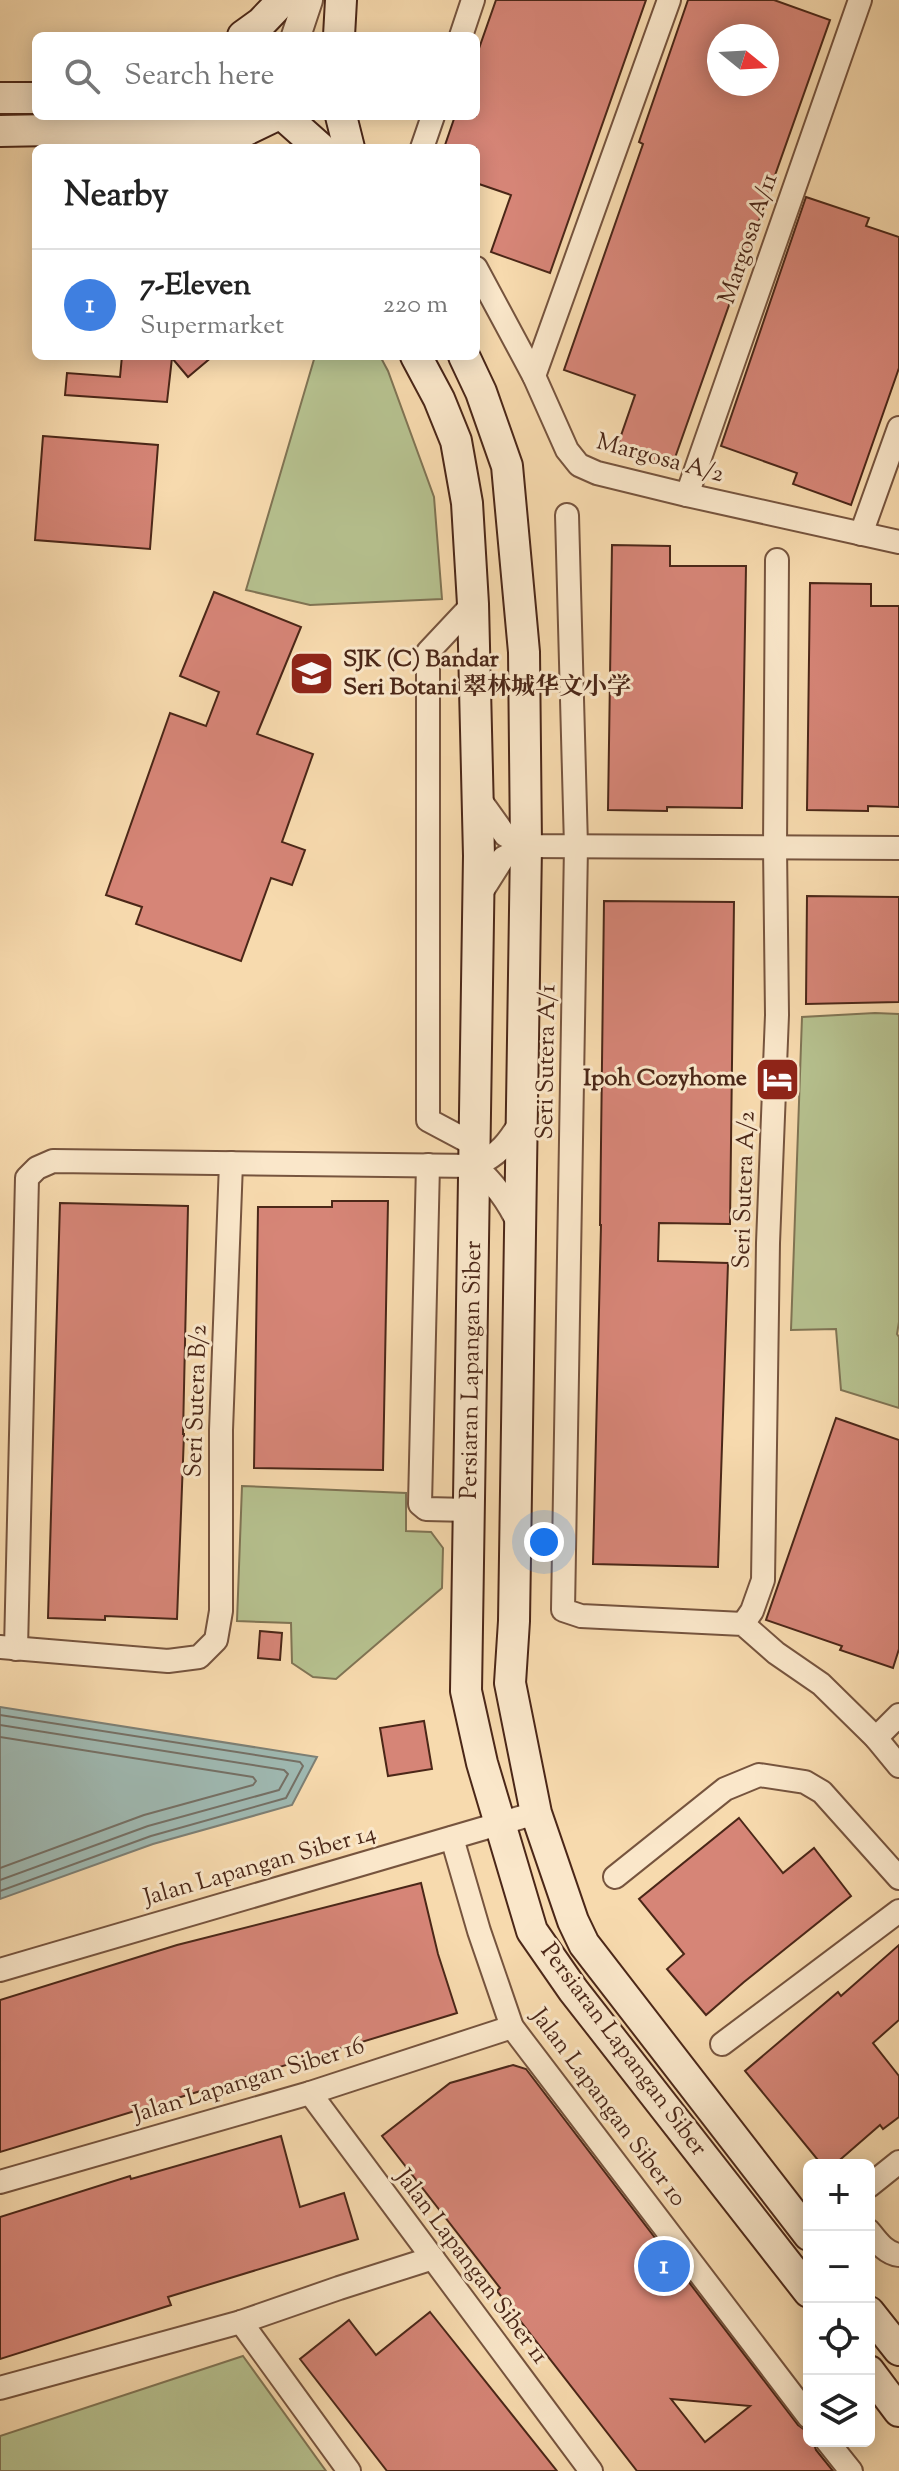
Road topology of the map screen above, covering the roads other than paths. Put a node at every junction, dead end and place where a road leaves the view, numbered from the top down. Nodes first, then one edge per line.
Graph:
1 (283, 0) edge
2 (308, 0) edge
3 (341, 0) edge
4 (473, 0) edge
5 (669, 0) edge
6 (860, 0) edge
7 (249, 32) edge
8 (297, 32) edge
9 (330, 32) edge
10 (339, 32) edge
11 (462, 32) edge
12 (0, 98) edge
13 (32, 98) edge
14 (267, 120) edge
15 (283, 120) edge
16 (288, 120) edge
17 (342, 120) edge
18 (432, 120) edge
19 (63, 130) junction
20 (0, 131) edge
21 (115, 144) edge
22 (286, 144) edge
23 (315, 144) edge
24 (348, 144) edge
25 (423, 144) edge
26 (480, 275) edge
27 (418, 360) edge
28 (466, 360) edge
29 (534, 376) junction
30 (899, 428) edge
31 (687, 495) junction
32 (567, 515) dead end
33 (861, 534) junction
34 (899, 542) edge
35 (777, 560) dead end
36 (473, 604) junction
37 (477, 796) junction
38 (526, 846) junction
39 (576, 846) junction
40 (775, 847) junction
41 (899, 848) edge
42 (478, 897) junction
43 (522, 1120) junction
44 (475, 1155) junction
45 (231, 1163) junction
46 (428, 1165) junction
47 (521, 1227) junction
48 (469, 1510) junction
49 (743, 1624) junction
50 (8, 1648) edge
51 (899, 1715) edge
52 (876, 1738) junction
53 (899, 1766) edge
54 (536, 1813) junction
55 (500, 1824) junction
56 (452, 1838) junction
57 (615, 1877) dead end
58 (899, 1878) edge
59 (899, 1911) edge
60 (0, 1970) edge
61 (512, 2027) junction
62 (722, 2044) dead end
63 (310, 2093) junction
64 (899, 2162) edge
65 (875, 2181) edge
66 (0, 2182) edge
67 (806, 2231) edge
68 (875, 2238) edge
69 (899, 2255) edge
70 (433, 2258) junction
71 (803, 2284) edge
72 (875, 2320) edge
73 (241, 2322) junction
74 (899, 2350) edge
75 (872, 2375) edge
76 (0, 2388) edge
77 (803, 2409) edge
78 (899, 2411) edge
79 (832, 2447) edge
80 (349, 2471) edge
81 (591, 2471) edge
82 (851, 2471) edge

1 - 7 main road
2 - 8 street
3 - 9 street
3 - 10 main road
4 - 11 street
5 - 29 street
6 - 31 street, Margosa A/11
12 - 13 main road
14 - 19 main road
15 - 22 main road
16 - 23 main road
17 - 24 main road
18 - 25 street
19 - 20 main road
19 - 21 main road
26 - 29 street, Margosa A/2
27 - 36 main road, Persiaran Lapangan Siber
28 - 38 main road, Persiaran Lapangan Siber
29 - 31 street, Margosa A/2
30 - 33 street
31 - 33 street, Margosa A/2
32 - 39 street, Seri Sutera A/1
33 - 34 street, Margosa A/2
35 - 40 street, Seri Sutera A/2
36 - 37 main road, Persiaran Lapangan Siber
36 - 44 street
37 - 38 street
37 - 42 main road, Persiaran Lapangan Siber
38 - 39 street
38 - 42 street
38 - 43 main road, Persiaran Lapangan Siber
39 - 40 street
39 - 49 street, Seri Sutera A/1
40 - 41 street
40 - 49 street, Seri Sutera A/2
42 - 44 main road, Persiaran Lapangan Siber
43 - 44 street
43 - 47 main road, Persiaran Lapangan Siber
44 - 46 street
44 - 47 street
44 - 48 main road, Persiaran Lapangan Siber
45 - 46 street
45 - 50 street
45 - 50 street, Seri Sutera B/2
46 - 48 street
47 - 54 main road, Persiaran Lapangan Siber
48 - 55 main road, Persiaran Lapangan Siber
49 - 52 street
51 - 52 street
52 - 53 street
54 - 55 street, Jalan Lapangan Siber 14
54 - 67 main road, Persiaran Lapangan Siber
55 - 56 street, Jalan Lapangan Siber 14
55 - 71 main road, Persiaran Lapangan Siber
56 - 60 street, Jalan Lapangan Siber 14
56 - 61 street, Jalan Lapangan Siber 10
57 - 58 street
59 - 62 street
61 - 63 street, Jalan Lapangan Siber 16
61 - 77 street, Jalan Lapangan Siber 10
63 - 66 street, Jalan Lapangan Siber 16
63 - 70 street, Jalan Lapangan Siber 11
64 - 65 street
68 - 69 street
70 - 73 street
70 - 81 street, Jalan Lapangan Siber 11
72 - 74 main road
73 - 76 street
73 - 80 street
75 - 78 main road
79 - 82 street

